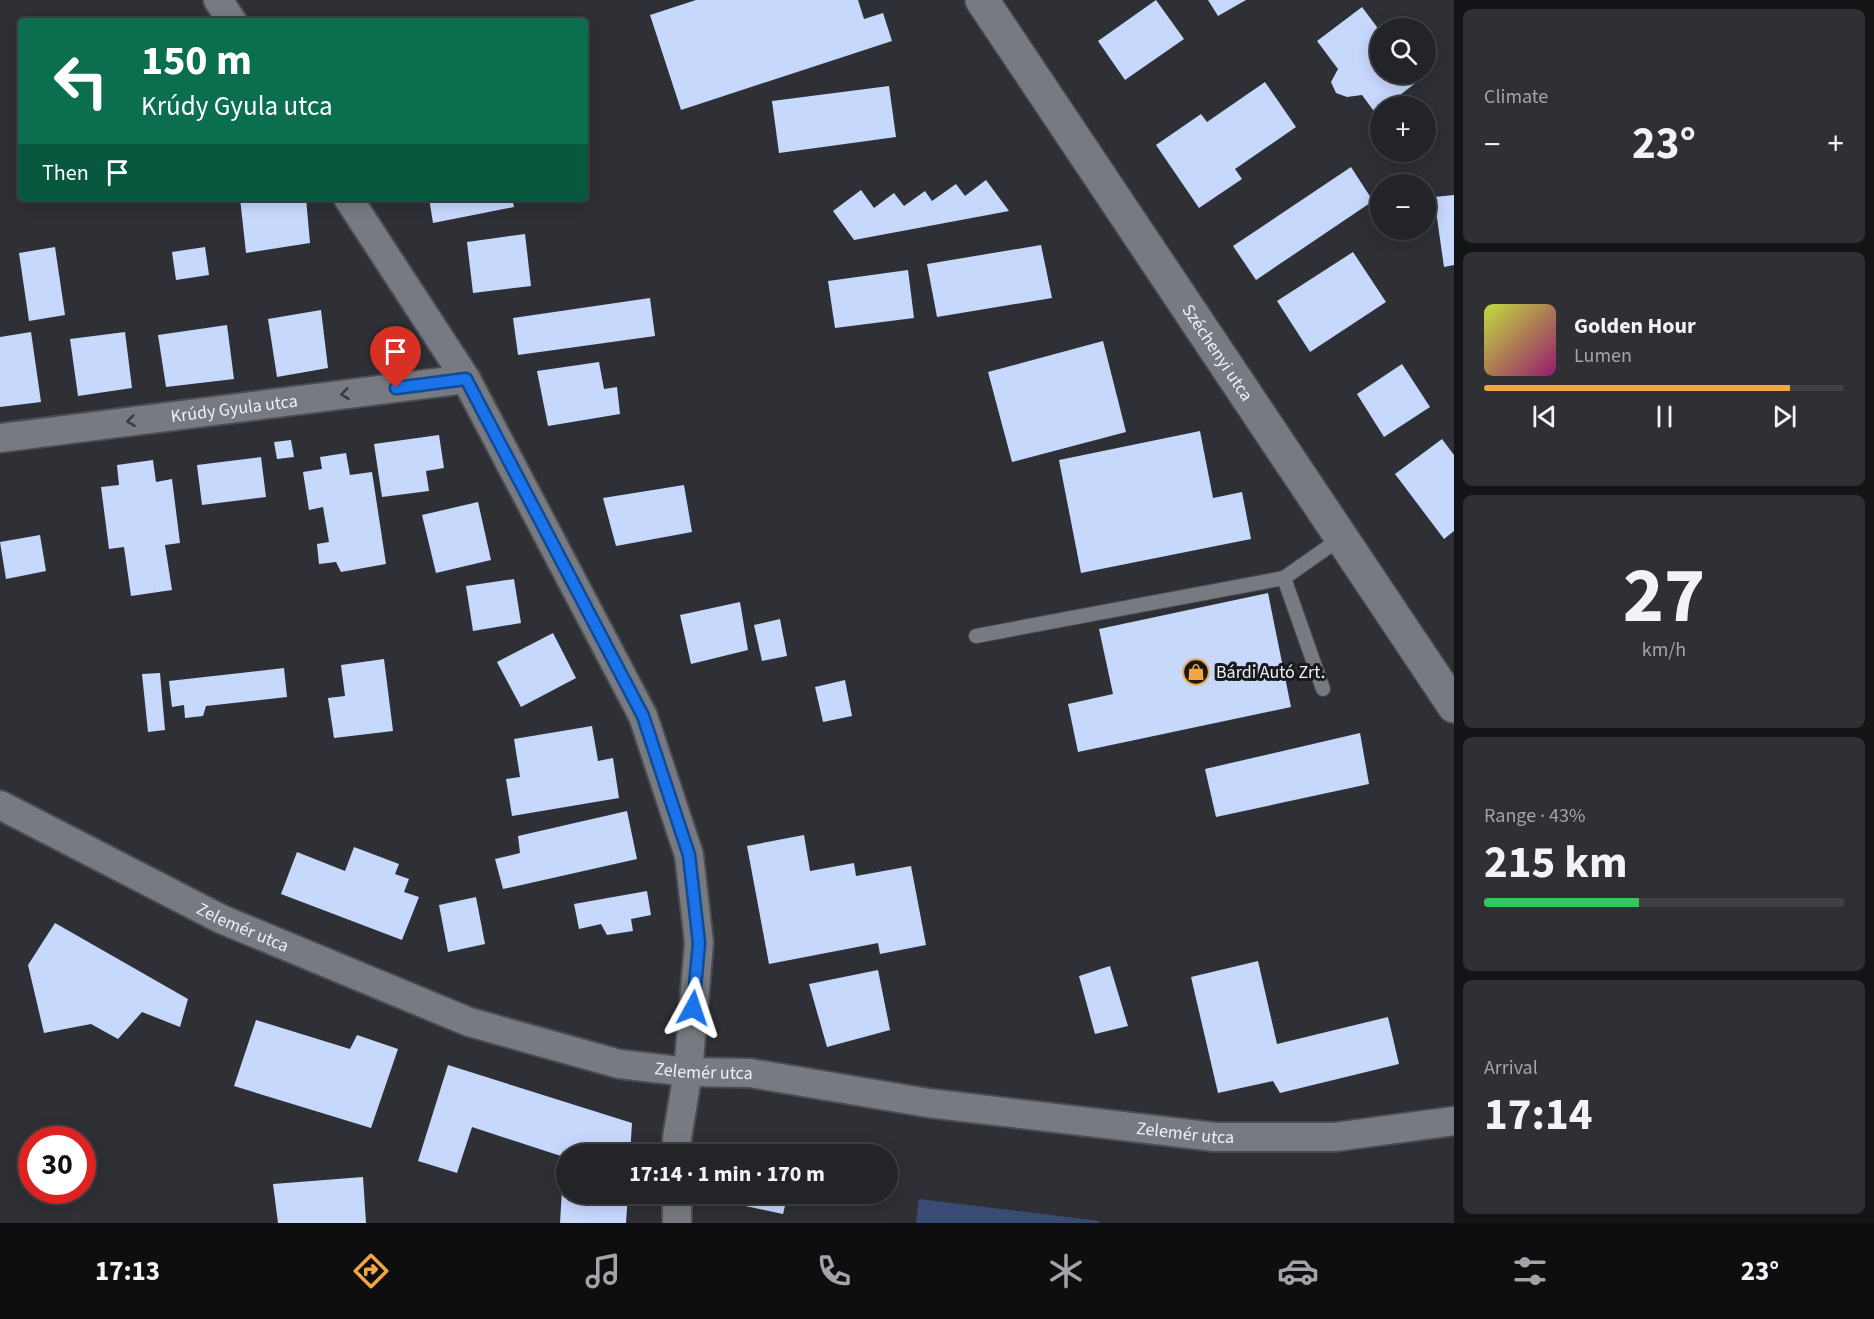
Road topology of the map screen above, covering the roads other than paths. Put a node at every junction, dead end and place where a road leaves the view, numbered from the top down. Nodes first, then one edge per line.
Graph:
1 (218, 0) edge
2 (982, 0) edge
3 (230, 18) edge
4 (350, 201) edge
5 (466, 379) junction
6 (0, 438) edge
7 (1341, 538) junction
8 (1284, 578) junction
9 (976, 636) dead end
10 (1323, 689) dead end
11 (1454, 706) edge
12 (0, 805) edge
13 (688, 1072) junction
14 (1454, 1121) edge
15 (677, 1144) edge
16 (677, 1204) edge
17 (677, 1223) edge

1 - 3 street
2 - 7 street, Széchenyi utca
4 - 5 street
5 -> 6 street, Krúdy Gyula utca
5 - 13 street
7 - 8 lane
7 - 11 street, Széchenyi utca
8 - 9 lane
8 - 10 lane
12 - 13 street, Zelemér utca
13 - 14 street, Zelemér utca
13 - 15 street
16 - 17 street

